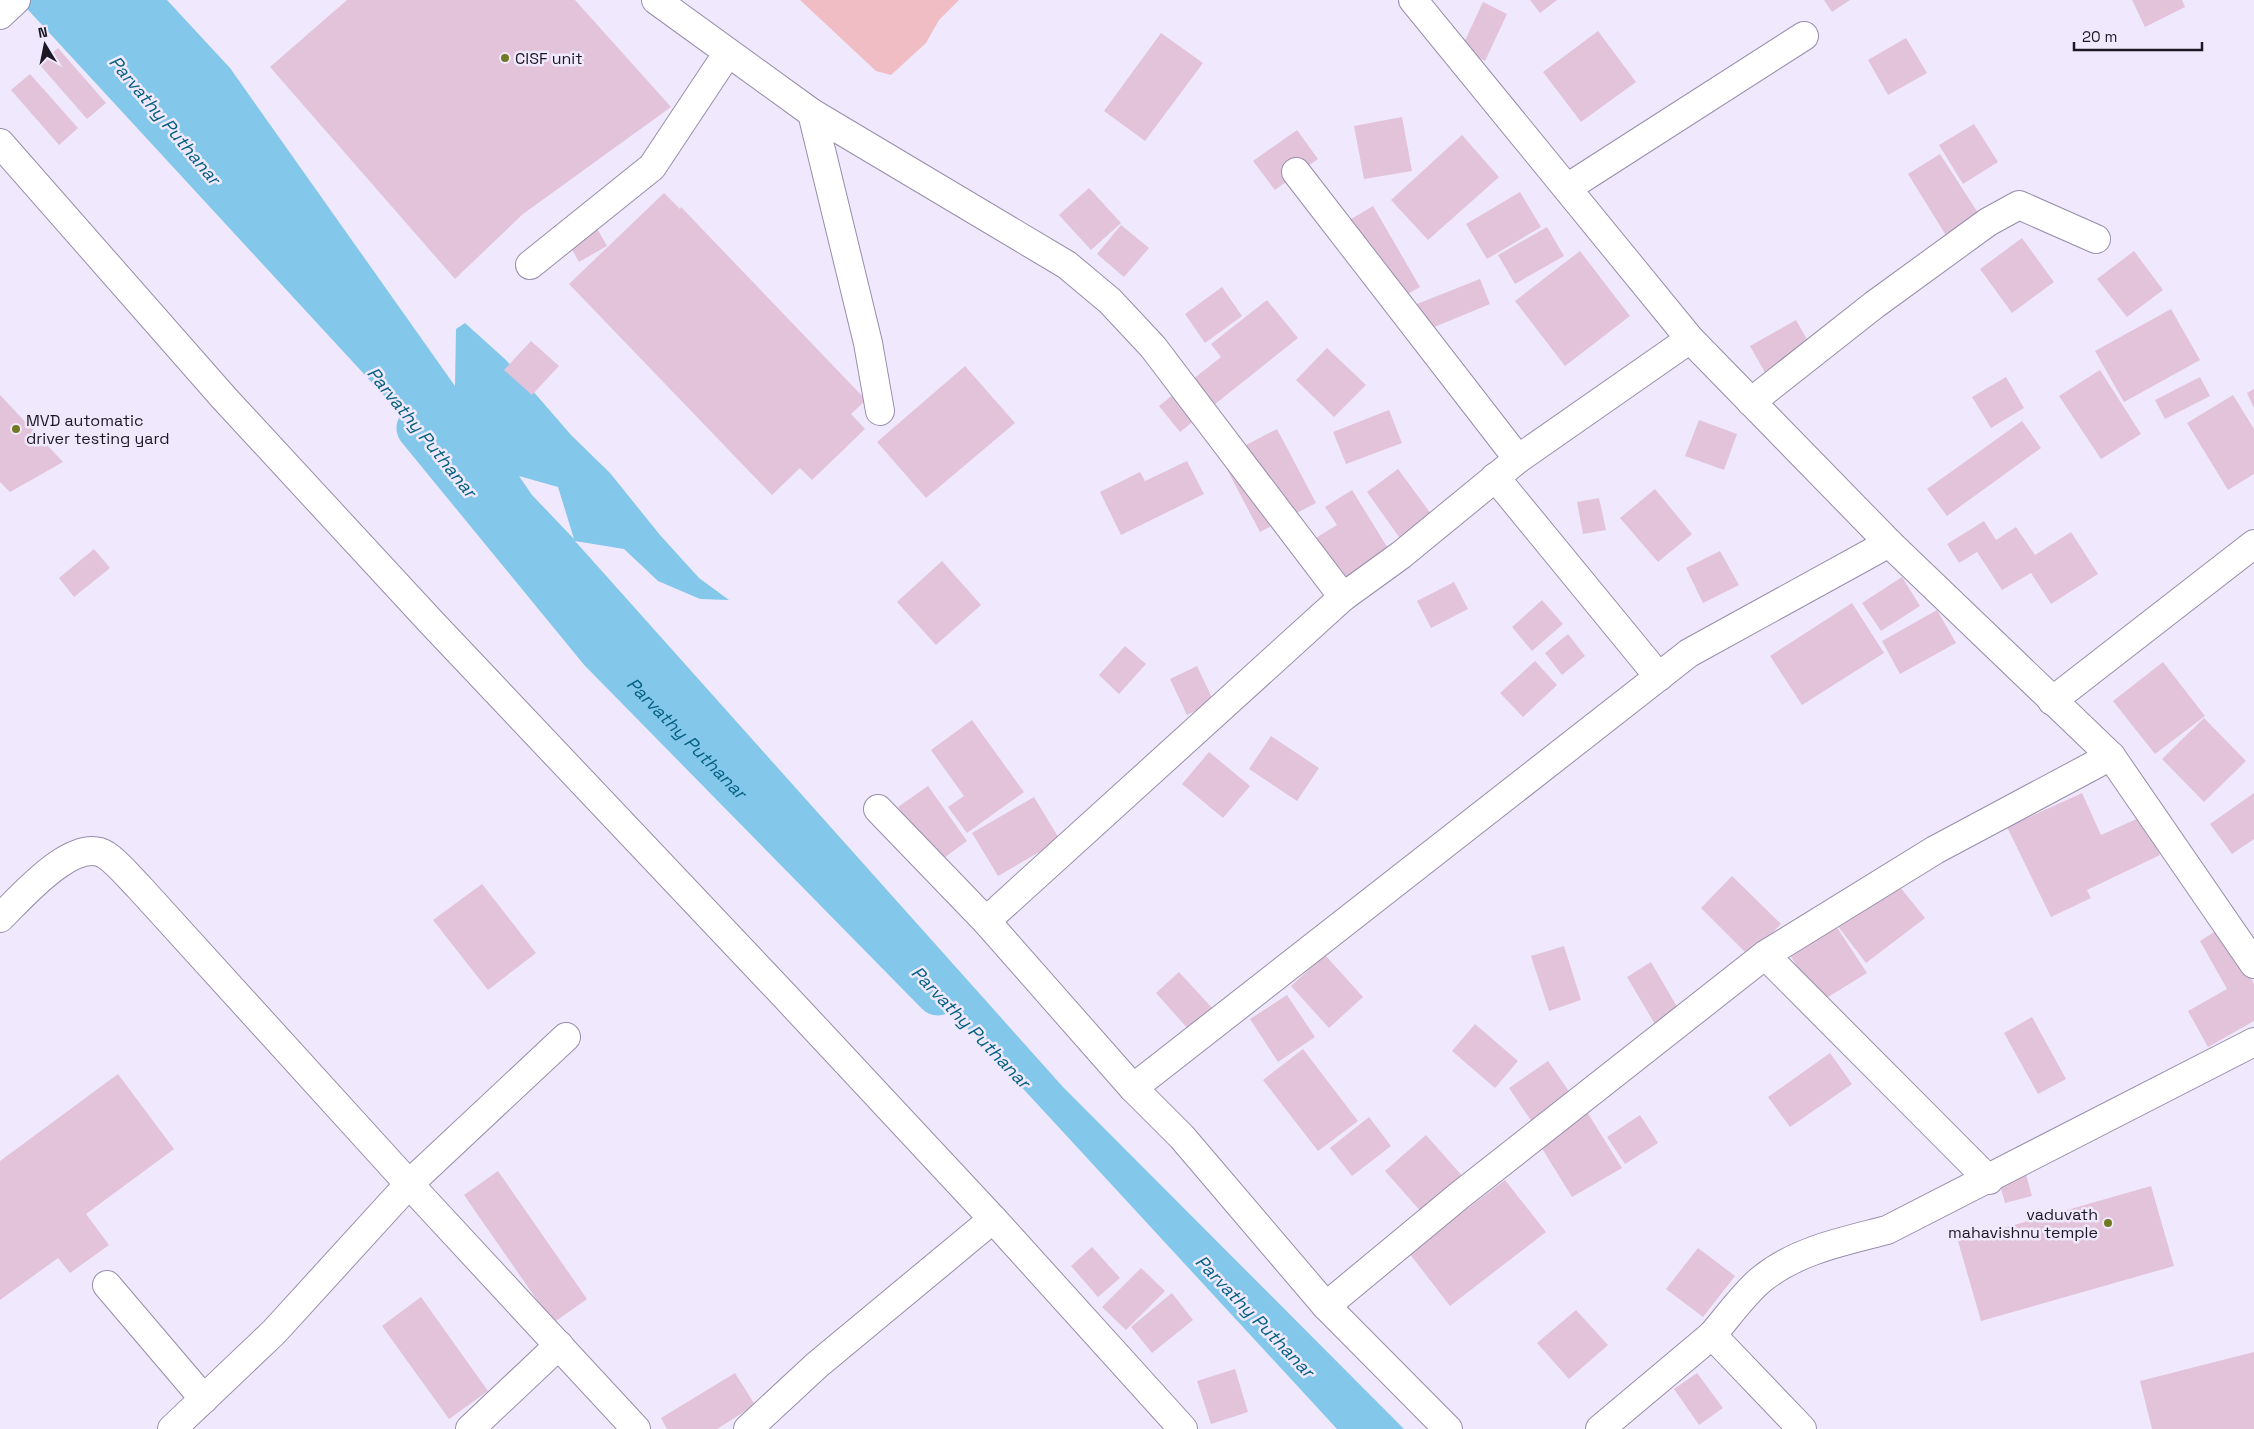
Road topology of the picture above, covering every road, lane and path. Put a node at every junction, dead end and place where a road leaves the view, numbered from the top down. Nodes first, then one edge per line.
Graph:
1 (16, 0) edge
2 (656, 0) edge
3 (1413, 0) edge
4 (0, 16) edge
5 (1804, 36) dead end
6 (727, 54) junction
7 (812, 114) junction
8 (0, 143) edge
9 (1296, 172) dead end
10 (1567, 188) junction
11 (2096, 239) dead end
12 (530, 265) dead end
13 (1690, 338) junction
14 (1751, 402) junction
15 (880, 411) dead end
16 (1518, 459) junction
17 (1495, 477) junction
18 (1889, 543) junction
19 (2254, 544) edge
20 (1343, 596) junction
21 (1659, 677) junction
22 (2052, 701) junction
23 (2111, 756) junction
24 (878, 809) dead end
25 (0, 918) edge
26 (986, 922) junction
27 (1765, 955) junction
28 (2254, 964) edge
29 (566, 1037) dead end
30 (2254, 1042) edge
31 (1133, 1088) junction
32 (1989, 1180) junction
33 (409, 1184) junction
34 (993, 1219) junction
35 (107, 1285) dead end
36 (1326, 1306) junction
37 (1712, 1335) junction
38 (559, 1345) junction
39 (204, 1399) junction
40 (172, 1429) edge
41 (470, 1429) edge
42 (636, 1429) edge
43 (748, 1429) edge
44 (1182, 1429) edge
45 (1448, 1429) edge
46 (1600, 1429) edge
47 (1802, 1429) edge

1 - 4 street
2 - 6 street
3 - 10 street
5 - 10 street
6 - 7 street
6 - 12 street
7 - 15 street
7 - 20 street
8 - 34 street
9 - 16 street
10 - 13 street
11 - 14 street
13 - 14 street
13 - 16 street
14 - 18 street
16 - 17 street
17 - 20 street
17 - 21 street
18 - 21 street
18 - 22 street
19 - 22 street
20 - 26 street
21 - 31 street
22 - 23 street
23 - 27 street
23 - 28 street
24 - 26 street
25 - 33 street
26 - 31 street
27 - 32 street
27 - 36 street
29 - 33 street
30 - 32 street
31 - 36 street
32 - 37 street
33 - 38 street
33 - 39 street
34 - 43 street
34 - 44 street
35 - 39 street
36 - 45 street
37 - 46 street
37 - 47 street
38 - 41 street
38 - 42 street
39 - 40 street

